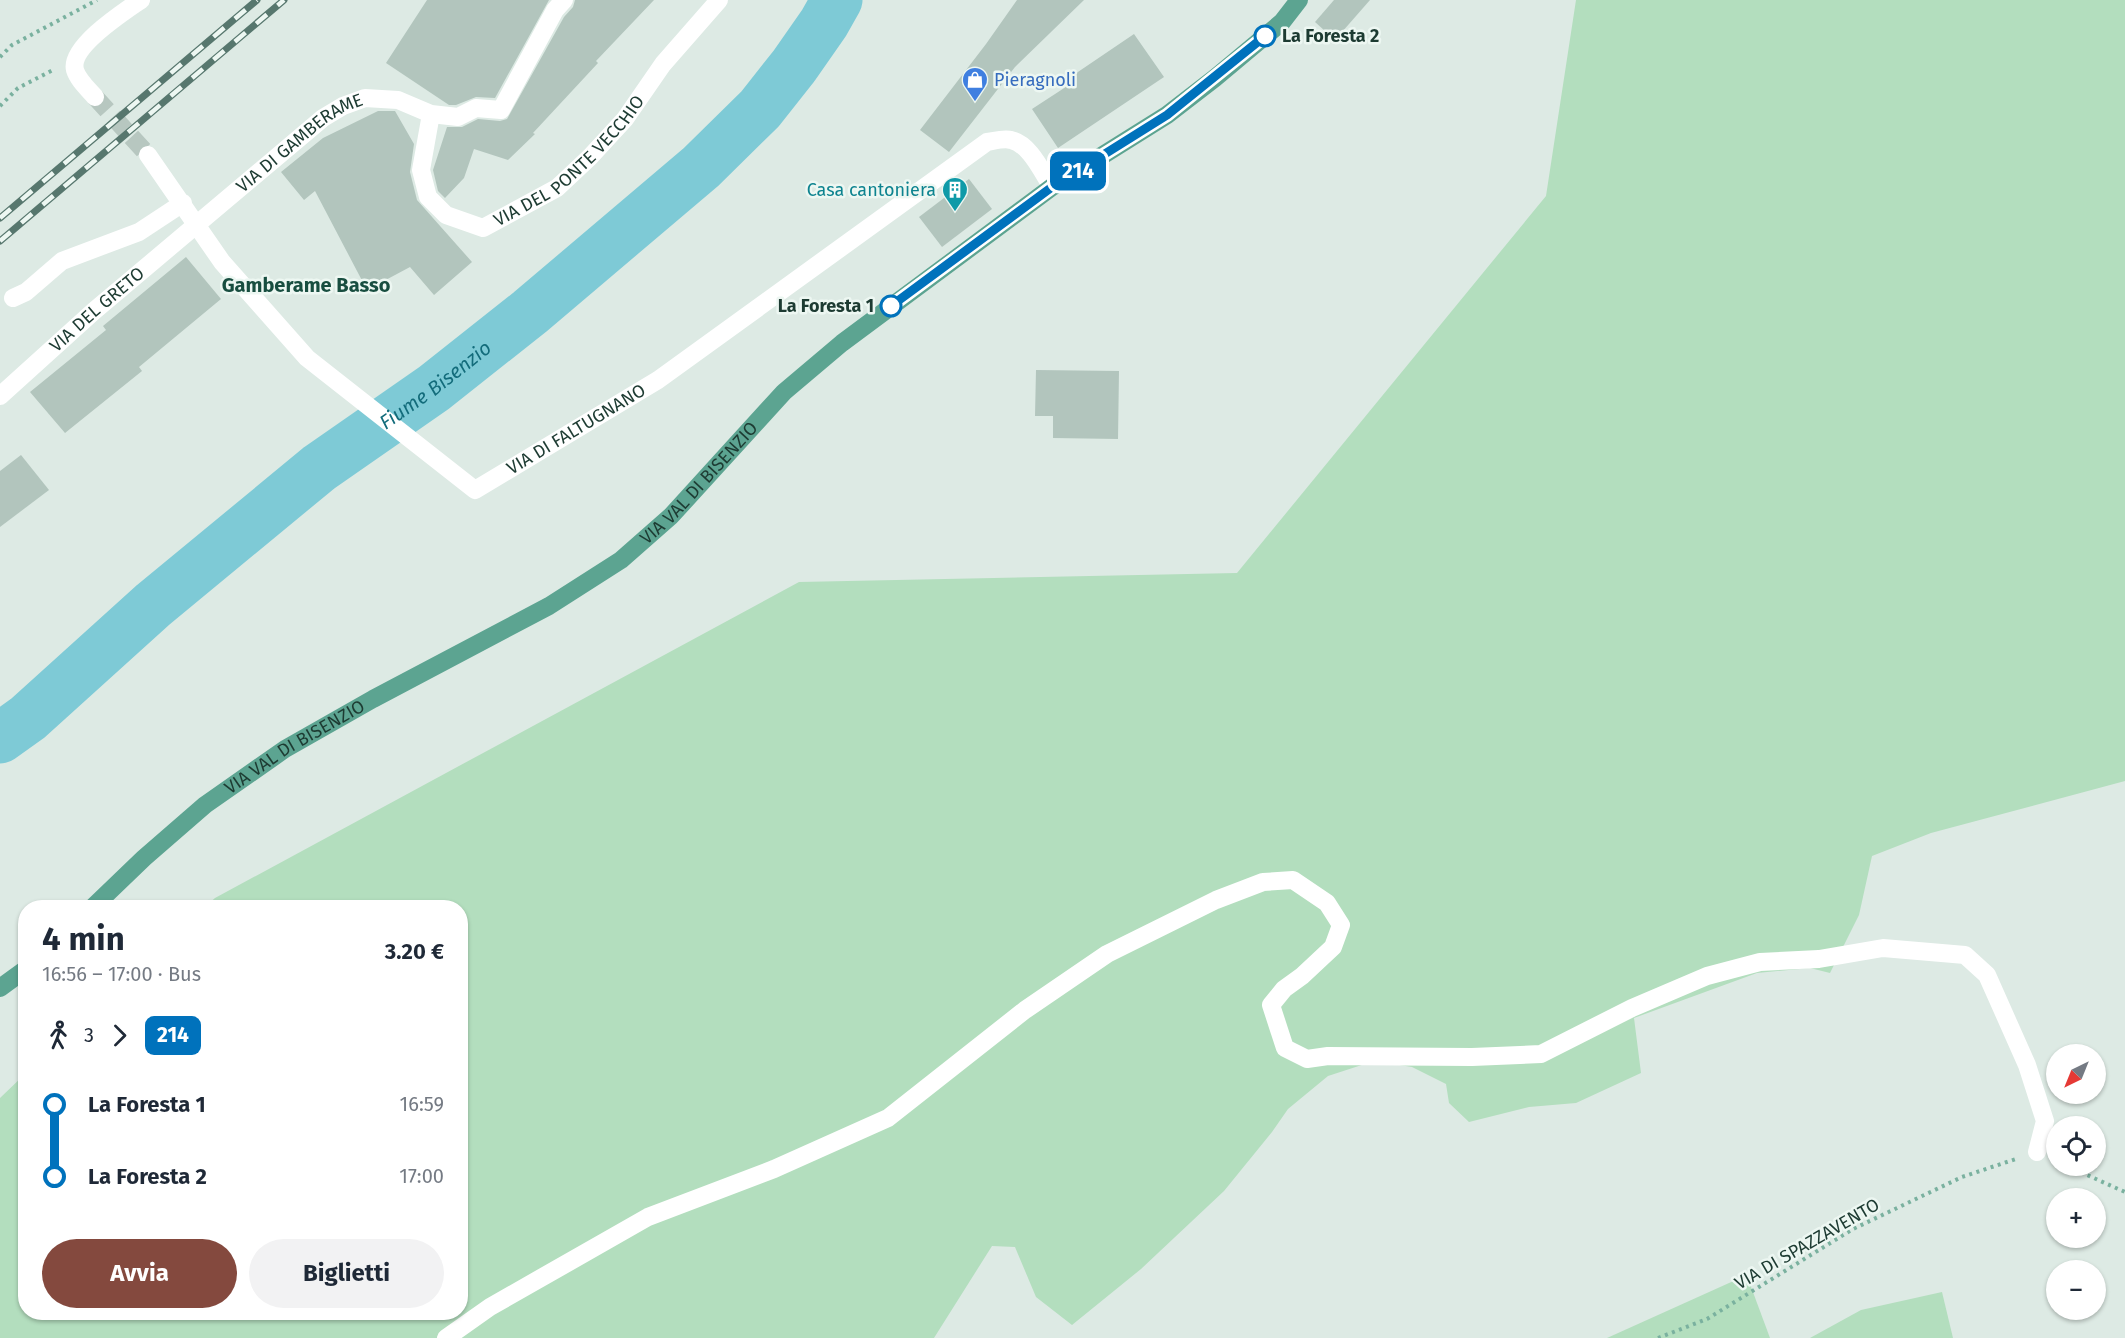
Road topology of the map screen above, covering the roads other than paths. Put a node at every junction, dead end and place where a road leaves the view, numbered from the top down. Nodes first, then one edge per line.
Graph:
1 (141, 0) edge
2 (564, 0) edge
3 (719, 0) edge
4 (1299, 0) edge
5 (95, 97) tunnel mouth
6 (432, 114) junction
7 (148, 155) tunnel mouth
8 (1052, 187) junction
9 (183, 203) junction
10 (197, 225) junction
11 (13, 298) dead end
12 (0, 396) edge
13 (100, 900) edge
14 (18, 975) edge
15 (0, 988) edge
16 (2037, 1152) road end
17 (446, 1338) edge

1 - 5 street
2 - 6 street, VIA DI GAMBERAME
3 - 6 street, VIA DEL PONTE VECCHIO
4 - 8 main road, VIA VAL DI BISENZIO
6 - 10 street, VIA DI GAMBERAME
7 - 9 street, VIA DI FALTUGNANO
8 - 10 street, VIA DI FALTUGNANO
8 - 13 main road, VIA VAL DI BISENZIO
9 - 10 street, VIA DI FALTUGNANO
9 - 11 street
10 - 12 street, VIA DEL GRETO
14 - 15 main road
16 - 17 street

